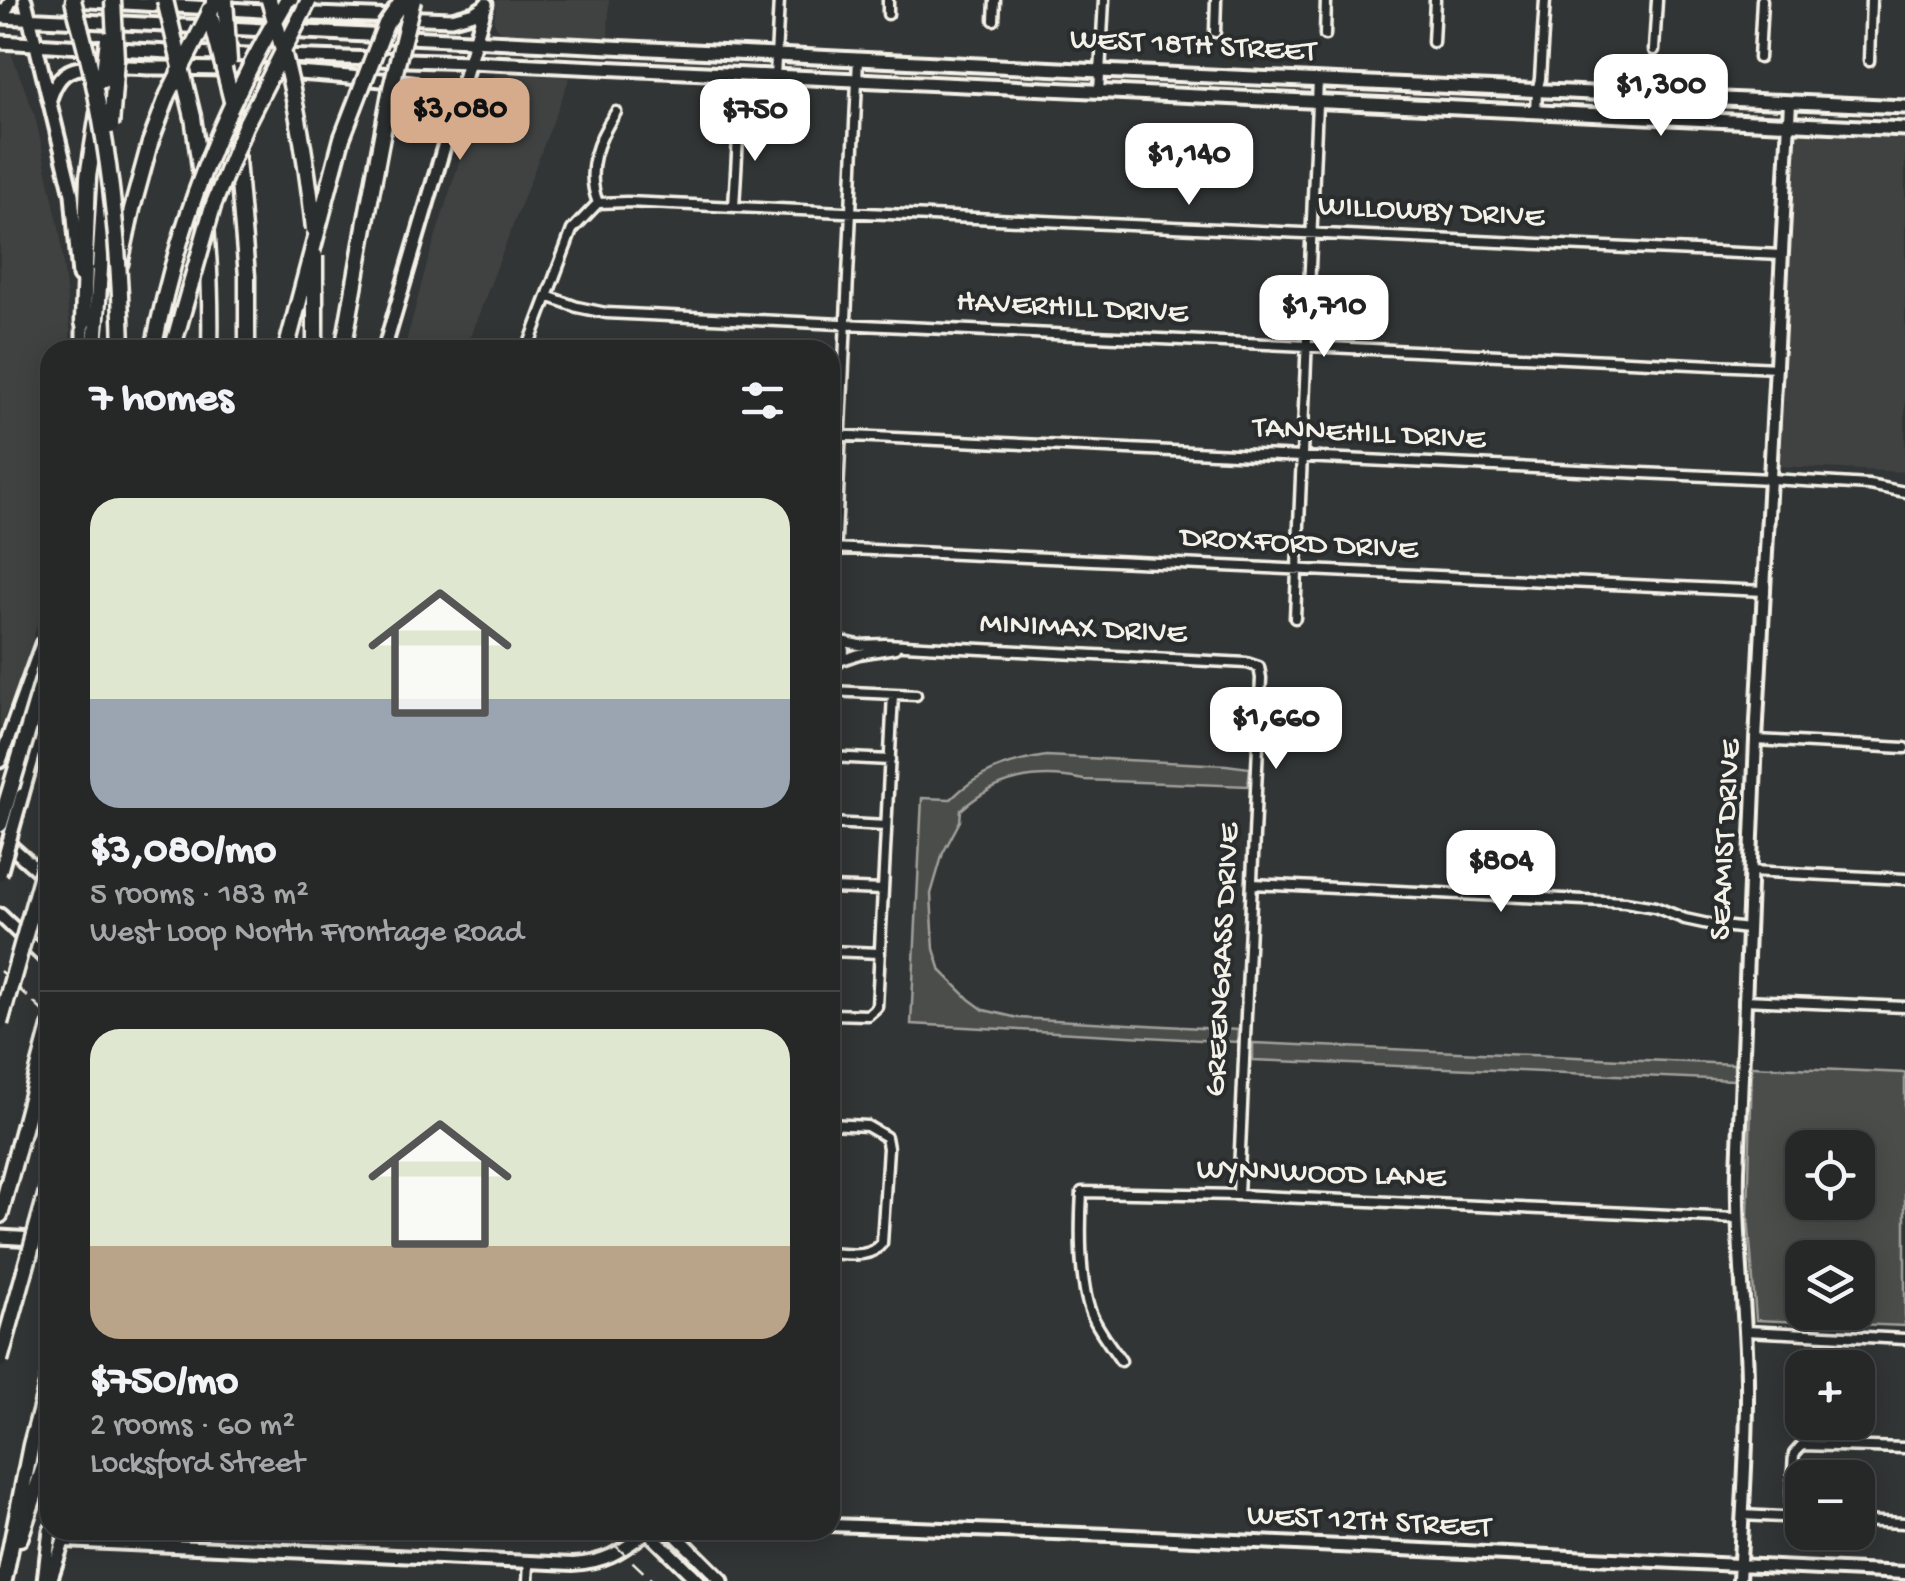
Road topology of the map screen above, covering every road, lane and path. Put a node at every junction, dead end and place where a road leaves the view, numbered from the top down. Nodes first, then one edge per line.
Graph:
1 (11, 0) edge
2 (25, 0) edge
3 (73, 0) edge
4 (166, 0) edge
5 (206, 0) edge
6 (216, 0) edge
7 (225, 0) edge
8 (269, 0) edge
9 (286, 0) edge
10 (309, 0) edge
11 (404, 0) edge
12 (413, 0) edge
13 (779, 0) edge
14 (888, 0) edge
15 (995, 0) edge
16 (1104, 0) edge
17 (1216, 0) edge
18 (1326, 0) edge
19 (1435, 0) edge
20 (1544, 0) edge
21 (1656, 0) edge
22 (1762, 0) edge
23 (1872, 0) edge
24 (486, 3) edge
25 (113, 7) edge
26 (888, 14) dead end
27 (0, 15) edge
28 (30, 18) junction
29 (994, 20) dead end
30 (1214, 32) dead end
31 (1324, 35) dead end
32 (476, 39) junction
33 (0, 42) edge
34 (1433, 42) dead end
35 (35, 45) junction
36 (570, 45) junction
37 (1654, 50) dead end
38 (776, 55) junction
39 (1760, 58) dead end
40 (858, 59) junction
41 (1869, 61) dead end
42 (470, 62) junction
43 (979, 65) junction
44 (564, 67) junction
45 (1100, 71) junction
46 (1210, 76) junction
47 (775, 77) junction
48 (1318, 80) junction
49 (858, 82) junction
50 (978, 86) junction
51 (1537, 91) junction
52 (1099, 92) junction
53 (1662, 96) junction
54 (1209, 97) junction
55 (50, 99) junction
56 (232, 101) junction
57 (1316, 102) junction
58 (1790, 102) junction
59 (1905, 107) edge
60 (616, 112) dead end
61 (1536, 112) junction
62 (1661, 118) junction
63 (739, 120) dead end
64 (1789, 124) junction
65 (448, 128) junction
66 (1905, 130) edge
67 (598, 204) junction
68 (734, 206) junction
69 (852, 212) junction
70 (1310, 232) junction
71 (1782, 255) junction
72 (547, 296) junction
73 (83, 322) junction
74 (846, 324) junction
75 (82, 340) edge
76 (95, 340) edge
77 (111, 340) edge
78 (121, 340) edge
79 (154, 340) edge
80 (175, 340) edge
81 (210, 340) edge
82 (247, 340) edge
83 (289, 340) edge
84 (315, 340) edge
85 (346, 340) edge
86 (387, 340) edge
87 (530, 340) edge
88 (1306, 345) junction
89 (1776, 368) junction
90 (842, 436) junction
91 (1301, 457) junction
92 (840, 461) edge
93 (1771, 479) junction
94 (1905, 492) edge
95 (840, 548) edge
96 (1296, 570) junction
97 (1765, 591) junction
98 (1295, 618) dead end
99 (840, 639) edge
100 (840, 645) edge
101 (904, 646) junction
102 (40, 650) edge
103 (842, 660) joint
104 (1259, 667) joint
105 (40, 690) edge
106 (840, 691) edge
107 (893, 694) junction
108 (916, 696) dead end
109 (40, 718) edge
110 (40, 734) edge
111 (38, 738) junction
112 (1756, 740) junction
113 (1905, 748) edge
114 (840, 757) edge
115 (890, 760) junction
116 (0, 761) edge
117 (0, 824) edge
118 (840, 824) edge
119 (886, 826) junction
120 (0, 837) edge
121 (1750, 871) junction
122 (40, 872) edge
123 (0, 874) edge
124 (1905, 879) edge
125 (40, 881) edge
126 (1252, 884) junction
127 (840, 888) edge
128 (883, 890) junction
129 (0, 915) edge
130 (1748, 928) junction
131 (840, 951) edge
132 (40, 953) edge
133 (880, 953) junction
134 (1744, 1000) junction
135 (1905, 1007) edge
136 (840, 1015) edge
137 (0, 1023) edge
138 (40, 1065) edge
139 (840, 1125) edge
140 (1238, 1195) junction
141 (0, 1215) edge
142 (40, 1217) edge
143 (1736, 1218) junction
144 (0, 1238) edge
145 (40, 1240) edge
146 (840, 1253) edge
147 (1746, 1330) junction
148 (1905, 1339) edge
149 (0, 1360) edge
150 (1121, 1361) dead end
151 (40, 1412) edge
152 (1905, 1448) edge
153 (1794, 1460) edge
154 (40, 1478) edge
155 (1742, 1515) junction
156 (1785, 1518) edge
157 (1875, 1522) edge
158 (1905, 1523) edge
159 (840, 1526) edge
160 (49, 1540) edge
161 (63, 1540) edge
162 (136, 1540) edge
163 (635, 1540) edge
164 (657, 1540) edge
165 (681, 1540) edge
166 (529, 1562) junction
167 (1740, 1565) junction
168 (1905, 1573) edge
169 (4, 1581) edge
170 (47, 1581) edge
171 (528, 1581) edge
172 (698, 1581) edge
173 (722, 1581) edge
174 (1739, 1581) edge

1 - 27 main road
2 - 28 main road
3 - 24 main road
3 - 78 highway, bridge
4 - 81 highway, bridge
5 - 56 highway, bridge
6 - 77 highway, bridge
7 - 56 highway, bridge
8 - 84 highway, bridge
9 - 79 highway, bridge
10 - 80 highway, bridge
11 - 83 highway, bridge
12 - 85 highway, bridge
13 - 38 street
14 - 26 street
15 - 29 street
16 - 45 street
17 - 30 street
18 - 31 street
19 - 34 street
20 - 51 street
21 - 37 street
22 - 39 street
23 - 41 street
24 - 32 main road
25 - 73 highway, bridge
25 - 76 highway, bridge
27 - 28 main road, WEST 18TH STREET
28 - 32 main road, WEST 18TH STREET
28 - 35 main road
32 - 36 main road, WEST 18TH STREET
32 - 42 main road
33 - 35 main road, WEST 18TH STREET
35 - 42 main road, WEST 18TH STREET
35 - 55 main road
36 - 38 main road, WEST 18TH STREET
36 - 44 main road
38 - 40 main road, WEST 18TH STREET
38 - 47 street
40 - 43 main road, WEST 18TH STREET
40 - 49 street
42 - 44 main road, WEST 18TH STREET
42 - 65 main road
43 - 45 main road, WEST 18TH STREET
43 - 50 main road
44 - 47 main road, WEST 18TH STREET
45 - 46 main road, WEST 18TH STREET
45 - 52 street
46 - 48 main road, WEST 18TH STREET
46 - 54 main road
47 - 49 main road, WEST 18TH STREET
48 - 51 main road, WEST 18TH STREET
48 - 57 street
49 - 50 main road, WEST 18TH STREET
49 - 69 street
50 - 52 main road, WEST 18TH STREET
51 - 53 main road, WEST 18TH STREET
51 - 61 street
52 - 54 main road, WEST 18TH STREET
53 - 58 main road, WEST 18TH STREET
53 - 62 main road
54 - 57 main road, WEST 18TH STREET
55 - 65 main road
55 - 73 main road
56 - 82 highway, bridge
57 - 61 main road, WEST 18TH STREET
57 - 70 street
58 - 59 main road, WEST 18TH STREET
58 - 64 street, SEAMIST DRIVE
60 - 67 street
61 - 62 main road, WEST 18TH STREET
62 - 64 main road, WEST 18TH STREET
63 - 68 street
64 - 66 main road, WEST 18TH STREET
64 - 71 street, SEAMIST DRIVE
65 - 86 main road
67 - 68 street, WILLOWBY DRIVE
67 - 72 street
68 - 69 street, WILLOWBY DRIVE
69 - 70 street, WILLOWBY DRIVE
69 - 74 street
70 - 71 street, WILLOWBY DRIVE
70 - 88 street
71 - 89 street, SEAMIST DRIVE
72 - 74 street, HAVERHILL DRIVE
72 - 87 street
73 - 75 main road
74 - 88 street, HAVERHILL DRIVE
74 - 90 street
88 - 89 street, HAVERHILL DRIVE
88 - 91 street
89 - 93 street, SEAMIST DRIVE
90 - 91 street, TANNEHILL DRIVE
90 - 92 street
91 - 93 street, TANNEHILL DRIVE
91 - 96 street
93 - 94 street, TANNEHILL DRIVE
93 - 97 street, SEAMIST DRIVE
95 - 96 street, DROXFORD DRIVE
96 - 97 street, DROXFORD DRIVE
96 - 98 street
97 - 112 street, SEAMIST DRIVE
99 - 101 street, MINIMAX DRIVE
100 - 103 street
101 - 103 street, MINIMAX DRIVE
101 - 104 street, MINIMAX DRIVE
102 - 116 main road
104 - 126 street, GREENGRASS DRIVE
105 - 117 highway, bridge
106 - 107 street
107 - 108 street
107 - 115 street
109 - 111 main road
110 - 111 highway
111 - 123 main road, bridge
112 - 113 street
112 - 121 street, SEAMIST DRIVE
114 - 115 street
115 - 119 street
118 - 119 street
119 - 128 street
120 - 122 main road
121 - 124 street
121 - 130 street, SEAMIST DRIVE
125 - 137 highway, bridge
126 - 130 street
126 - 140 street, GREENGRASS DRIVE
127 - 128 street
128 - 133 street
129 - 132 main road
130 - 134 street, SEAMIST DRIVE
131 - 133 street
133 - 136 street
134 - 135 street
134 - 143 street, SEAMIST DRIVE
138 - 141 highway
139 - 146 street
140 - 143 street, WYNNWOOD LANE
140 - 150 street, WYNNWOOD LANE
142 - 149 highway, bridge
143 - 147 street, SEAMIST DRIVE
144 - 145 main road
147 - 148 street
147 - 155 street, SEAMIST DRIVE
151 - 169 highway
152 - 153 street
154 - 169 highway
155 - 156 street
155 - 167 street, SEAMIST DRIVE
157 - 158 street
159 - 167 street, WEST 12TH STREET
160 - 170 main road
161 - 170 main road
162 - 166 street
163 - 166 street
164 - 172 main road
165 - 173 main road
166 - 171 street
167 - 168 street, WEST 12TH STREET
167 - 174 street, SEAMIST DRIVE

